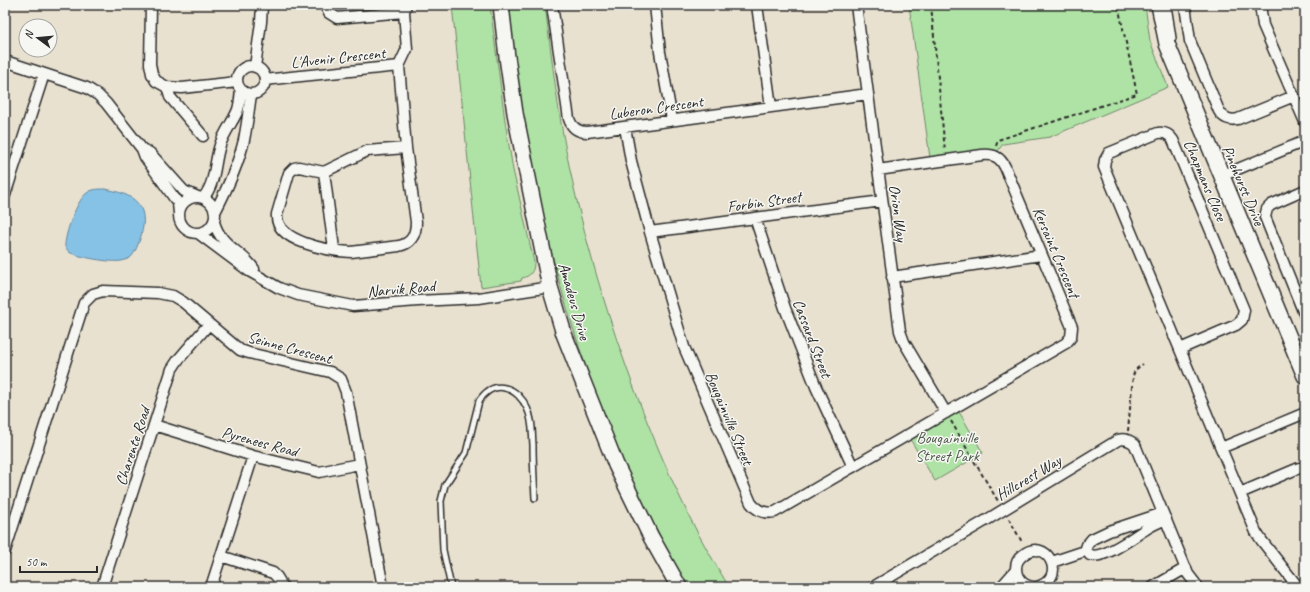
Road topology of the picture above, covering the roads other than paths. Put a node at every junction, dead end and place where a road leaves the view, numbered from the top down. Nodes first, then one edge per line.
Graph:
1 (151, 5) edge
2 (262, 5) edge
3 (325, 5) edge
4 (501, 5) edge
5 (552, 5) edge
6 (655, 5) edge
7 (757, 5) edge
8 (856, 5) edge
9 (1159, 5) edge
10 (1168, 5) edge
11 (1185, 5) edge
12 (1260, 5) edge
13 (405, 8) edge
14 (1170, 52) junction
15 (5, 61) edge
16 (399, 66) junction
17 (255, 67) junction
18 (44, 74) junction
19 (265, 80) junction
20 (239, 86) junction
21 (167, 87) junction
22 (251, 94) junction
23 (868, 94) junction
24 (1294, 96) junction
25 (771, 107) junction
26 (672, 120) junction
27 (1305, 122) edge
28 (624, 127) junction
29 (203, 136) dead end
30 (1305, 141) edge
31 (142, 148) junction
32 (406, 148) junction
33 (216, 167) junction
34 (878, 170) junction
35 (234, 172) junction
36 (324, 172) junction
37 (1221, 176) junction
38 (1305, 190) edge
39 (5, 195) edge
40 (200, 198) junction
41 (882, 201) junction
42 (179, 213) junction
43 (214, 217) junction
44 (755, 218) junction
45 (650, 232) junction
46 (198, 234) junction
47 (334, 249) junction
48 (1041, 255) junction
49 (259, 276) junction
50 (892, 277) junction
51 (550, 287) junction
52 (1305, 316) edge
53 (209, 324) junction
54 (1180, 349) junction
55 (1305, 376) edge
56 (946, 413) junction
57 (1305, 414) edge
58 (154, 425) junction
59 (1221, 448) junction
60 (253, 456) junction
61 (359, 464) junction
62 (853, 467) junction
63 (1305, 468) edge
64 (1240, 493) junction
65 (535, 498) dead end
66 (1164, 516) junction
67 (5, 551) edge
68 (1085, 551) junction
69 (221, 556) junction
70 (1052, 562) junction
71 (1186, 568) junction
72 (1016, 570) junction
73 (1052, 574) junction
74 (1026, 586) edge
75 (102, 587) edge
76 (211, 587) edge
77 (283, 587) edge
78 (383, 587) edge
79 (451, 587) edge
80 (679, 587) edge
81 (874, 587) edge
82 (1001, 587) edge
83 (1037, 587) edge
84 (1054, 587) edge
85 (1153, 587) edge
86 (1198, 587) edge
87 (1298, 587) edge

1 - 21 street
2 - 17 street
3 - 13 street
4 - 51 street, Amadeus Drive
5 - 28 street, Luberon Crescent
6 - 26 street
7 - 25 street
8 - 23 street, Orion Way
9 - 14 street, Pinehurst Drive
10 - 14 lane
11 - 24 street
12 - 24 street
13 - 16 street, L'Avenir Crescent
14 - 37 street, Pinehurst Drive
15 - 18 street
16 - 19 street, L'Avenir Crescent
16 - 32 street
17 - 19 street
17 - 20 street
18 - 31 street
18 - 39 street
19 - 22 street
20 - 21 street
20 - 22 street
20 - 33 street
21 - 29 street
22 - 35 street
23 - 25 street, Luberon Crescent
23 - 34 street, Orion Way
24 - 27 street
25 - 26 street, Luberon Crescent
26 - 28 street, Luberon Crescent
28 - 45 street, Bougainville Street
30 - 37 street
31 - 40 street
31 - 42 street
32 - 36 street
32 - 47 street
33 - 35 street
33 - 40 street
34 - 41 street, Orion Way
34 - 48 street, Kersaint Crescent
35 - 43 street
36 - 47 street
36 - 47 street
37 - 55 street, Pinehurst Drive
38 - 52 street
40 - 42 street
40 - 43 street
41 - 44 street, Forbin Street
41 - 50 street, Orion Way
42 - 46 street
43 - 46 street
43 - 49 street, Narvik Road
44 - 45 street, Forbin Street
44 - 62 street, Cassard Street
45 - 62 street, Bougainville Street
46 - 49 street, Narvik Road
48 - 50 street
48 - 56 street, Kersaint Crescent
49 - 51 street, Narvik Road
50 - 56 street, Orion Way
51 - 80 street, Amadeus Drive
53 - 58 street, Charente Road
53 - 61 street, Seinne Crescent
53 - 67 street, Seinne Crescent
54 - 54 street, Chapmans Close
54 - 59 street, Chapmans Close
56 - 62 street, Bougainville Street
57 - 59 street
58 - 60 street, Pyrenees Road
58 - 75 street, Charente Road
59 - 64 street, Chapmans Close
60 - 61 street, Pyrenees Road
60 - 69 street
61 - 78 street, Seinne Crescent
63 - 64 street
64 - 87 street, Chapmans Close
65 - 79 lane
66 - 68 street
66 - 68 street
66 - 71 street
66 - 81 street, Hillcrest Way
68 - 70 street
69 - 76 street
69 - 77 street
70 - 72 street
70 - 73 street
71 - 85 street
71 - 86 street
72 - 74 street
72 - 82 street
73 - 83 street
73 - 84 street
74 - 83 street

